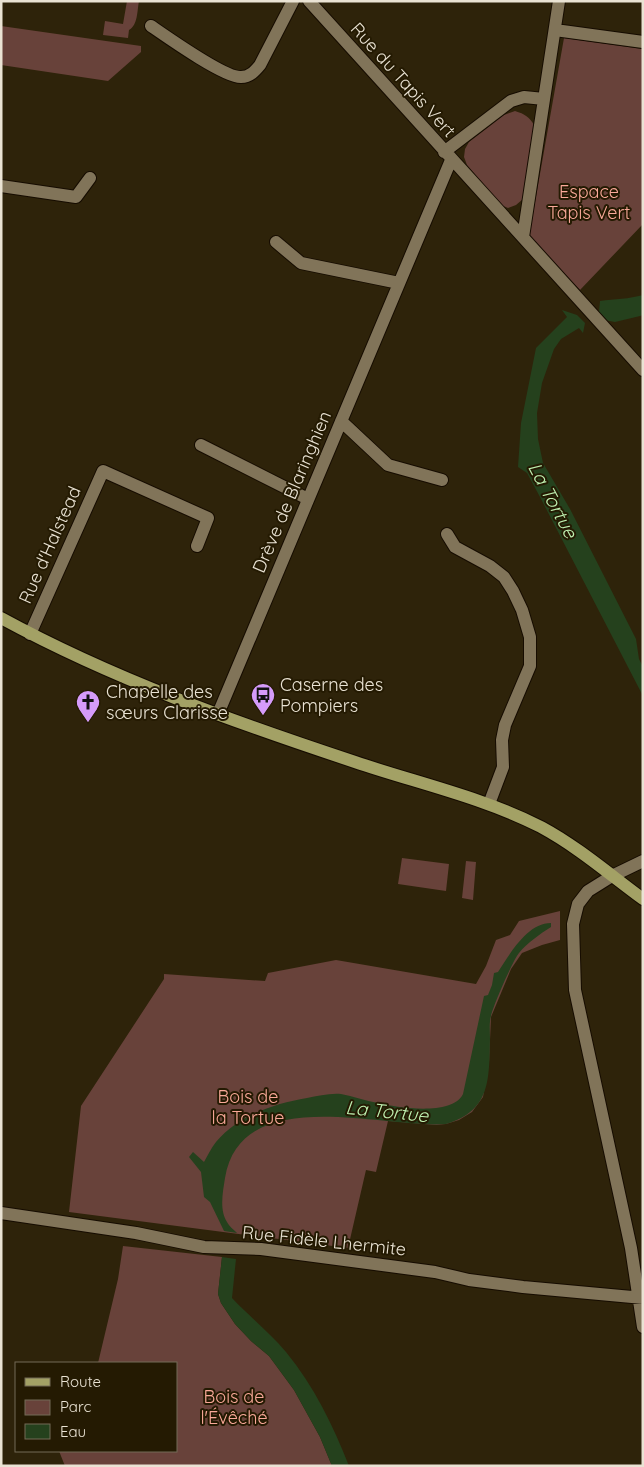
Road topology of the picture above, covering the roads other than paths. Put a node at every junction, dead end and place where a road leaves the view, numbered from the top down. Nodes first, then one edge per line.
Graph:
1 (293, 1) edge
2 (309, 1) edge
3 (559, 1) edge
4 (150, 26) dead end
5 (555, 30) junction
6 (643, 42) edge
7 (544, 99) junction
8 (448, 156) junction
9 (90, 178) dead end
10 (1, 186) edge
11 (523, 237) junction
12 (276, 242) dead end
13 (399, 283) junction
14 (643, 370) edge
15 (341, 421) junction
16 (201, 446) dead end
17 (442, 480) dead end
18 (308, 499) junction
19 (447, 534) dead end
20 (197, 546) dead end
21 (1, 618) edge
22 (1, 623) edge
23 (30, 634) junction
24 (218, 714) junction
25 (489, 804) junction
26 (643, 862) edge
27 (612, 876) junction
28 (643, 899) edge
29 (1, 1213) edge
30 (641, 1298) edge
31 (643, 1327) edge

1 - 4 street
2 - 8 street, Rue du Tapis Vert
3 - 5 street
5 - 6 street
5 - 7 street
7 - 8 street
7 - 11 street
8 - 11 street, Rue du Tapis Vert
8 - 13 street, Drève de Blaringhien
9 - 10 street
11 - 14 street, Rue du Tapis Vert
12 - 13 street
13 - 15 street, Drève de Blaringhien
15 - 17 street
15 - 18 street, Drève de Blaringhien
16 - 18 street
18 - 24 street, Drève de Blaringhien
19 - 25 street
20 - 23 street, Rue d'Halstead
21 - 23 main road
22 - 23 main road
23 - 24 main road
24 - 25 main road
25 - 27 main road
26 - 27 street
27 - 28 main road
27 - 30 street
29 - 30 street, Rue Fidèle Lhermite
30 - 31 street

